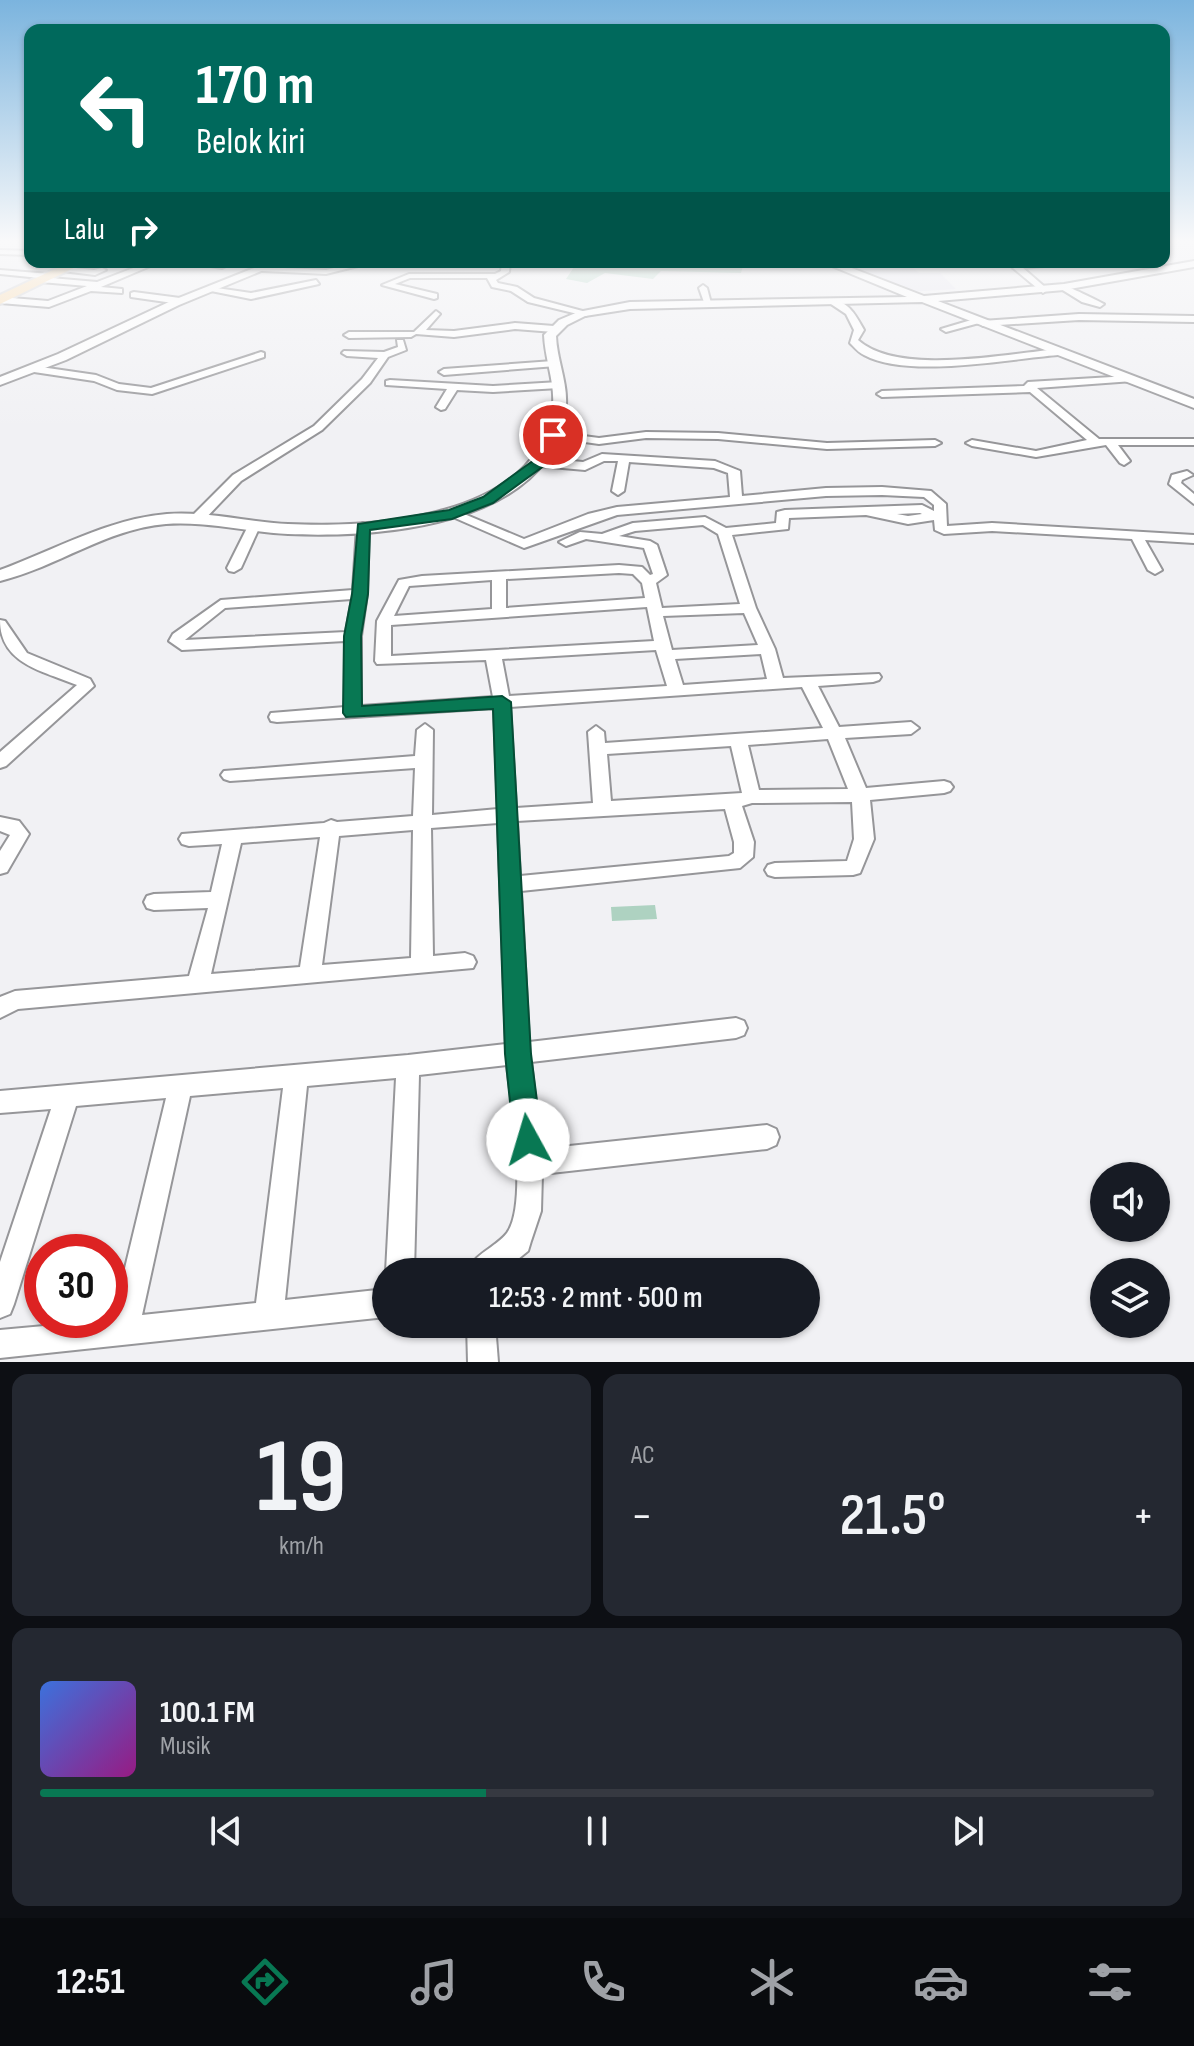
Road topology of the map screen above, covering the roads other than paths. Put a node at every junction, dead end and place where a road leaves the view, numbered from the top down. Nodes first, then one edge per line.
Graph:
1 (175, 304) edge
2 (546, 304) edge
3 (769, 304) edge
4 (836, 304) edge
5 (931, 304) edge
6 (709, 305) joint
7 (586, 313) junction
8 (436, 314) dead end
9 (1194, 319) edge
10 (980, 322) junction
11 (554, 329) junction
12 (946, 329) dead end
13 (419, 332) junction
14 (349, 335) dead end
15 (400, 342) dead end
16 (1058, 352) junction
17 (347, 353) dead end
18 (261, 355) dead end
19 (385, 355) junction
20 (553, 364) junction
21 (34, 369) junction
22 (444, 372) dead end
23 (1129, 379) junction
24 (0, 381) edge
25 (390, 383) dead end
26 (559, 385) junction
27 (454, 387) junction
28 (1030, 389) junction
29 (882, 394) dead end
30 (1194, 404) edge
31 (441, 407) dead end
32 (553, 435) junction
33 (1102, 442) junction
34 (935, 443) dead end
35 (972, 443) dead end
36 (1193, 443) edge
37 (624, 458) junction
38 (1124, 461) dead end
39 (540, 462) junction
40 (1187, 475) dead end
41 (618, 491) dead end
42 (736, 500) junction
43 (1194, 500) edge
44 (866, 511) dead end
45 (452, 514) junction
46 (197, 519) junction
47 (254, 526) junction
48 (643, 526) junction
49 (363, 527) junction
50 (724, 532) junction
51 (605, 537) junction
52 (1137, 537) junction
53 (1194, 539) edge
54 (566, 542) dead end
55 (650, 545) junction
56 (234, 568) dead end
57 (1155, 570) dead end
58 (0, 576) edge
59 (499, 577) junction
60 (649, 582) junction
61 (360, 594) junction
62 (652, 602) junction
63 (749, 608) junction
64 (665, 612) dead end
65 (499, 614) junction
66 (384, 621) junction
67 (0, 624) edge
68 (353, 636) junction
69 (767, 649) junction
70 (664, 650) junction
71 (493, 654) junction
72 (873, 677) dead end
73 (808, 682) junction
74 (776, 683) junction
75 (676, 690) junction
76 (502, 702) junction
77 (353, 713) junction
78 (277, 717) dead end
79 (911, 728) dead end
80 (425, 730) dead end
81 (832, 733) junction
82 (738, 739) junction
83 (424, 761) junction
84 (0, 762) edge
85 (230, 775) dead end
86 (944, 787) dead end
87 (859, 795) junction
88 (752, 797) junction
89 (732, 802) junction
90 (602, 806) junction
91 (507, 817) junction
92 (422, 822) junction
93 (0, 824) edge
94 (331, 827) junction
95 (233, 836) junction
96 (189, 839) dead end
97 (0, 867) edge
98 (775, 870) dead end
99 (511, 884) junction
100 (220, 900) junction
101 (154, 902) dead end
102 (465, 962) dead end
103 (422, 965) junction
104 (310, 973) junction
105 (198, 984) junction
106 (0, 1008) edge
107 (736, 1028) dead end
108 (518, 1054) junction
109 (408, 1066) junction
110 (296, 1076) junction
111 (181, 1084) junction
112 (68, 1095) junction
113 (0, 1102) edge
114 (767, 1137) dead end
115 (530, 1163) junction
116 (401, 1258) edge
117 (498, 1258) edge
118 (0, 1304) edge
119 (372, 1305) edge
120 (128, 1315) edge
121 (269, 1316) junction
122 (128, 1328) edge
123 (47, 1338) edge
124 (482, 1338) edge
125 (0, 1344) edge
126 (483, 1362) edge

1 - 21 street
2 - 7 street
3 - 6 street
4 - 16 street
5 - 10 street
6 - 7 street
7 - 11 street
8 - 13 street
9 - 10 street
10 - 12 street
10 - 16 street
11 - 13 street
11 - 20 street
13 - 14 street
15 - 19 street
16 - 23 street
17 - 19 street
18 - 21 street
19 - 46 street
20 - 22 street
20 - 26 street
21 - 24 street
23 - 28 street
23 - 30 street
25 - 27 street
26 - 27 street
26 - 32 street
27 - 31 street
28 - 29 street
28 - 33 street
32 - 34 street
32 - 39 street
33 - 35 street
33 - 36 street
33 - 38 street
37 - 39 street
37 - 41 street
37 - 42 street
39 - 45 street
40 - 43 street
42 - 45 street
42 - 52 street
44 - 50 street
45 - 49 street
46 - 47 street
46 - 58 street
47 - 49 street
47 - 56 street
48 - 50 street
48 - 51 street
48 - 55 street
49 - 61 street
50 - 63 street
51 - 54 street
51 - 55 street
52 - 53 street
52 - 57 street
55 - 60 street
59 - 60 street
59 - 65 street
59 - 66 street
60 - 62 street
61 - 68 street
61 - 68 street
62 - 65 street
62 - 70 street
63 - 64 street
63 - 69 street
65 - 66 street
66 - 71 street
67 - 84 street
68 - 77 street
69 - 70 street
69 - 74 street
70 - 71 street
70 - 75 street
71 - 76 street
72 - 73 street
73 - 74 street
73 - 81 street
74 - 75 street
75 - 76 street
76 - 77 street
76 - 91 street
77 - 78 street
79 - 81 street
80 - 83 street
81 - 82 street
81 - 87 street
82 - 88 street
82 - 90 street
83 - 85 street
83 - 92 street
86 - 87 street
87 - 88 street
87 - 98 street
88 - 89 street
89 - 90 street
89 - 99 street
90 - 91 street
91 - 92 street
91 - 99 street
92 - 94 street
92 - 103 street
93 - 97 street
94 - 95 street
94 - 104 street
95 - 96 street
95 - 100 street
99 - 108 street
100 - 101 street
100 - 105 street
102 - 103 street
103 - 104 street
104 - 105 street
105 - 106 street
107 - 108 street
108 - 109 street
108 - 115 street
109 - 110 street
109 - 116 street
110 - 111 street
110 - 121 street
111 - 112 street
111 - 120 street
112 - 113 street
112 - 118 street
114 - 115 street
115 - 117 street
119 - 121 street
121 - 122 street
123 - 125 street
124 - 126 street

